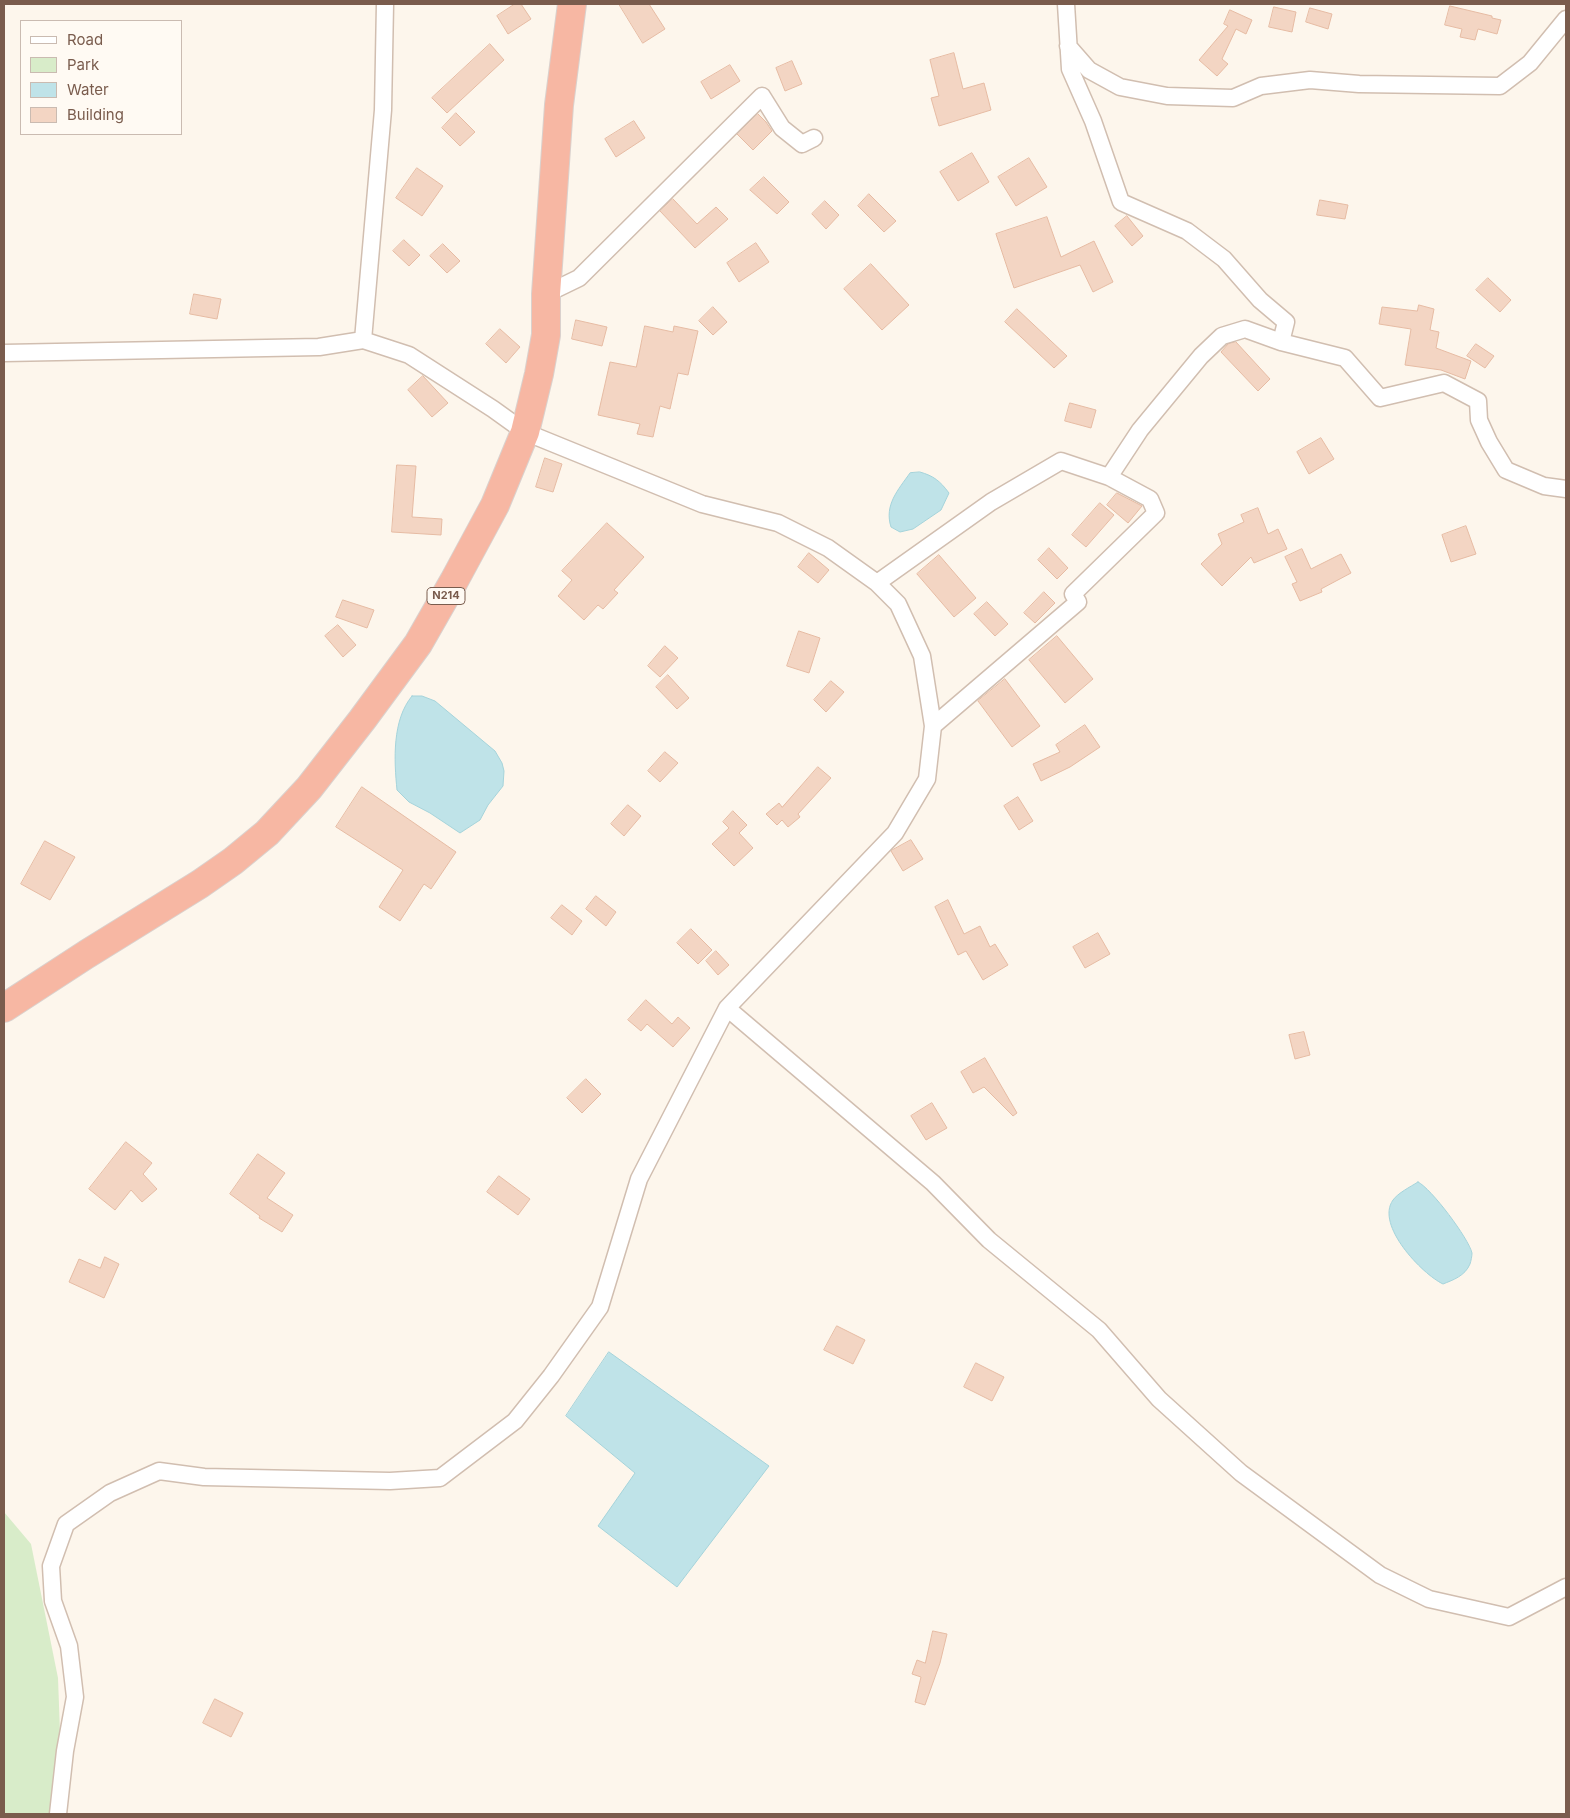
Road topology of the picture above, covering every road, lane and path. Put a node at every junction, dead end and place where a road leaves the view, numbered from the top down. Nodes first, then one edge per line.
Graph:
1 (385, 4) edge
2 (572, 4) edge
3 (1066, 4) edge
4 (1566, 19) edge
5 (1068, 46) junction
6 (814, 138) dead end
7 (546, 294) junction
8 (363, 340) junction
9 (1281, 342) junction
10 (4, 353) edge
11 (525, 432) junction
12 (1109, 477) junction
13 (1566, 489) edge
14 (877, 583) junction
15 (933, 726) junction
16 (4, 1008) edge
17 (727, 1008) junction
18 (1566, 1587) edge
19 (58, 1814) edge

1 - 8 street
2 - 7 highway, N214
3 - 5 street
4 - 5 street
5 - 9 street
6 - 7 street
7 - 11 highway, N214
8 - 10 street
8 - 11 street
9 - 12 street
9 - 13 street
11 - 14 street
11 - 16 highway, N214
12 - 14 street
12 - 15 street
14 - 15 street
15 - 17 street
17 - 18 street
17 - 19 street

